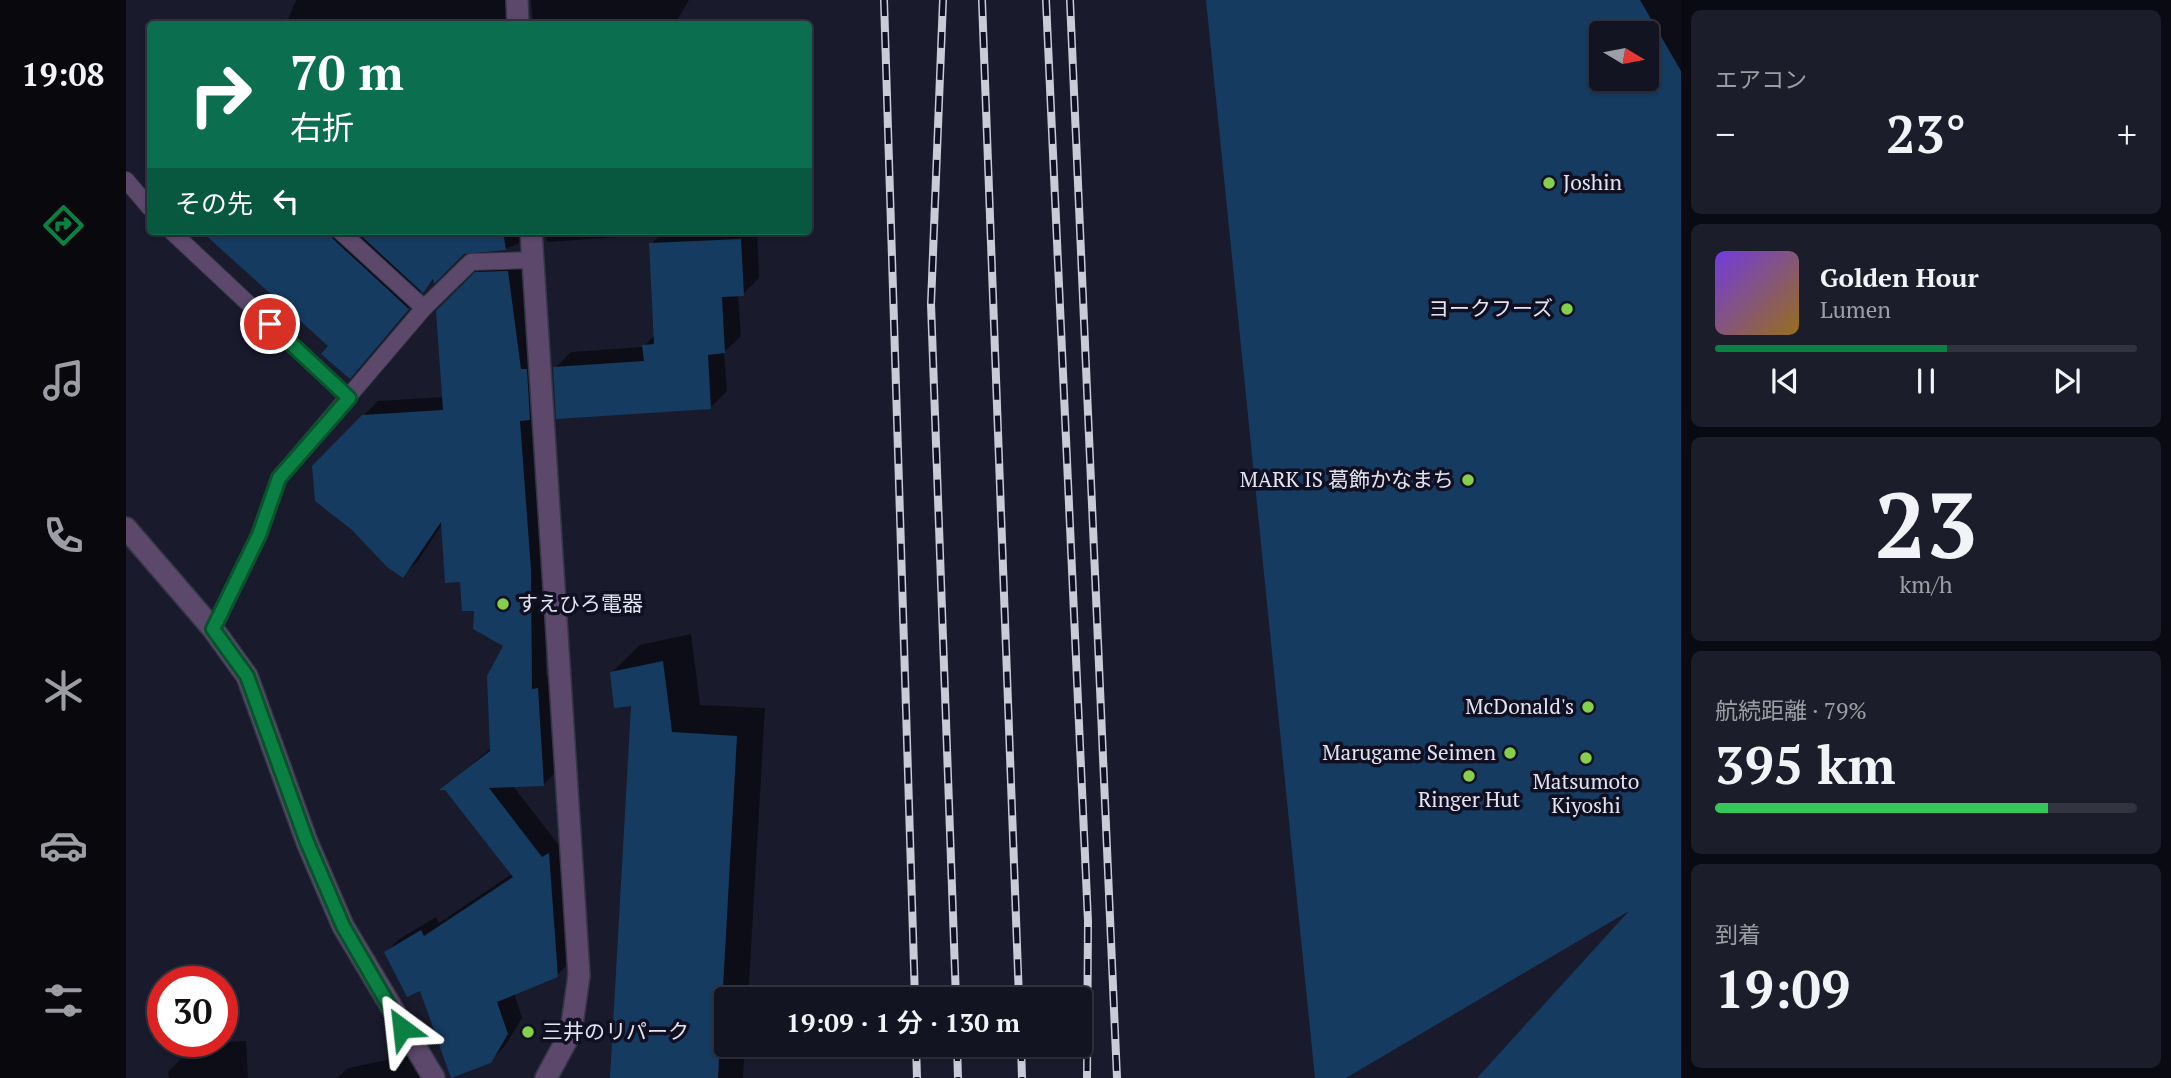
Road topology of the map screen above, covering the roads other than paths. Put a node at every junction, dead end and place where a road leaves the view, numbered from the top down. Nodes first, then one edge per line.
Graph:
1 (517, 0) edge
2 (518, 21) edge
3 (126, 180) edge
4 (147, 204) edge
5 (175, 235) edge
6 (344, 235) edge
7 (531, 235) edge
8 (533, 260) junction
9 (424, 308) junction
10 (349, 398) junction
11 (126, 528) edge
12 (213, 629) junction
13 (434, 1078) edge
14 (546, 1078) edge

1 - 2 street
3 - 4 lane
5 - 10 lane
6 - 9 lane
7 - 8 street
8 - 9 lane
8 - 14 street
9 - 10 lane
10 - 12 lane
11 - 12 street
12 - 13 street

